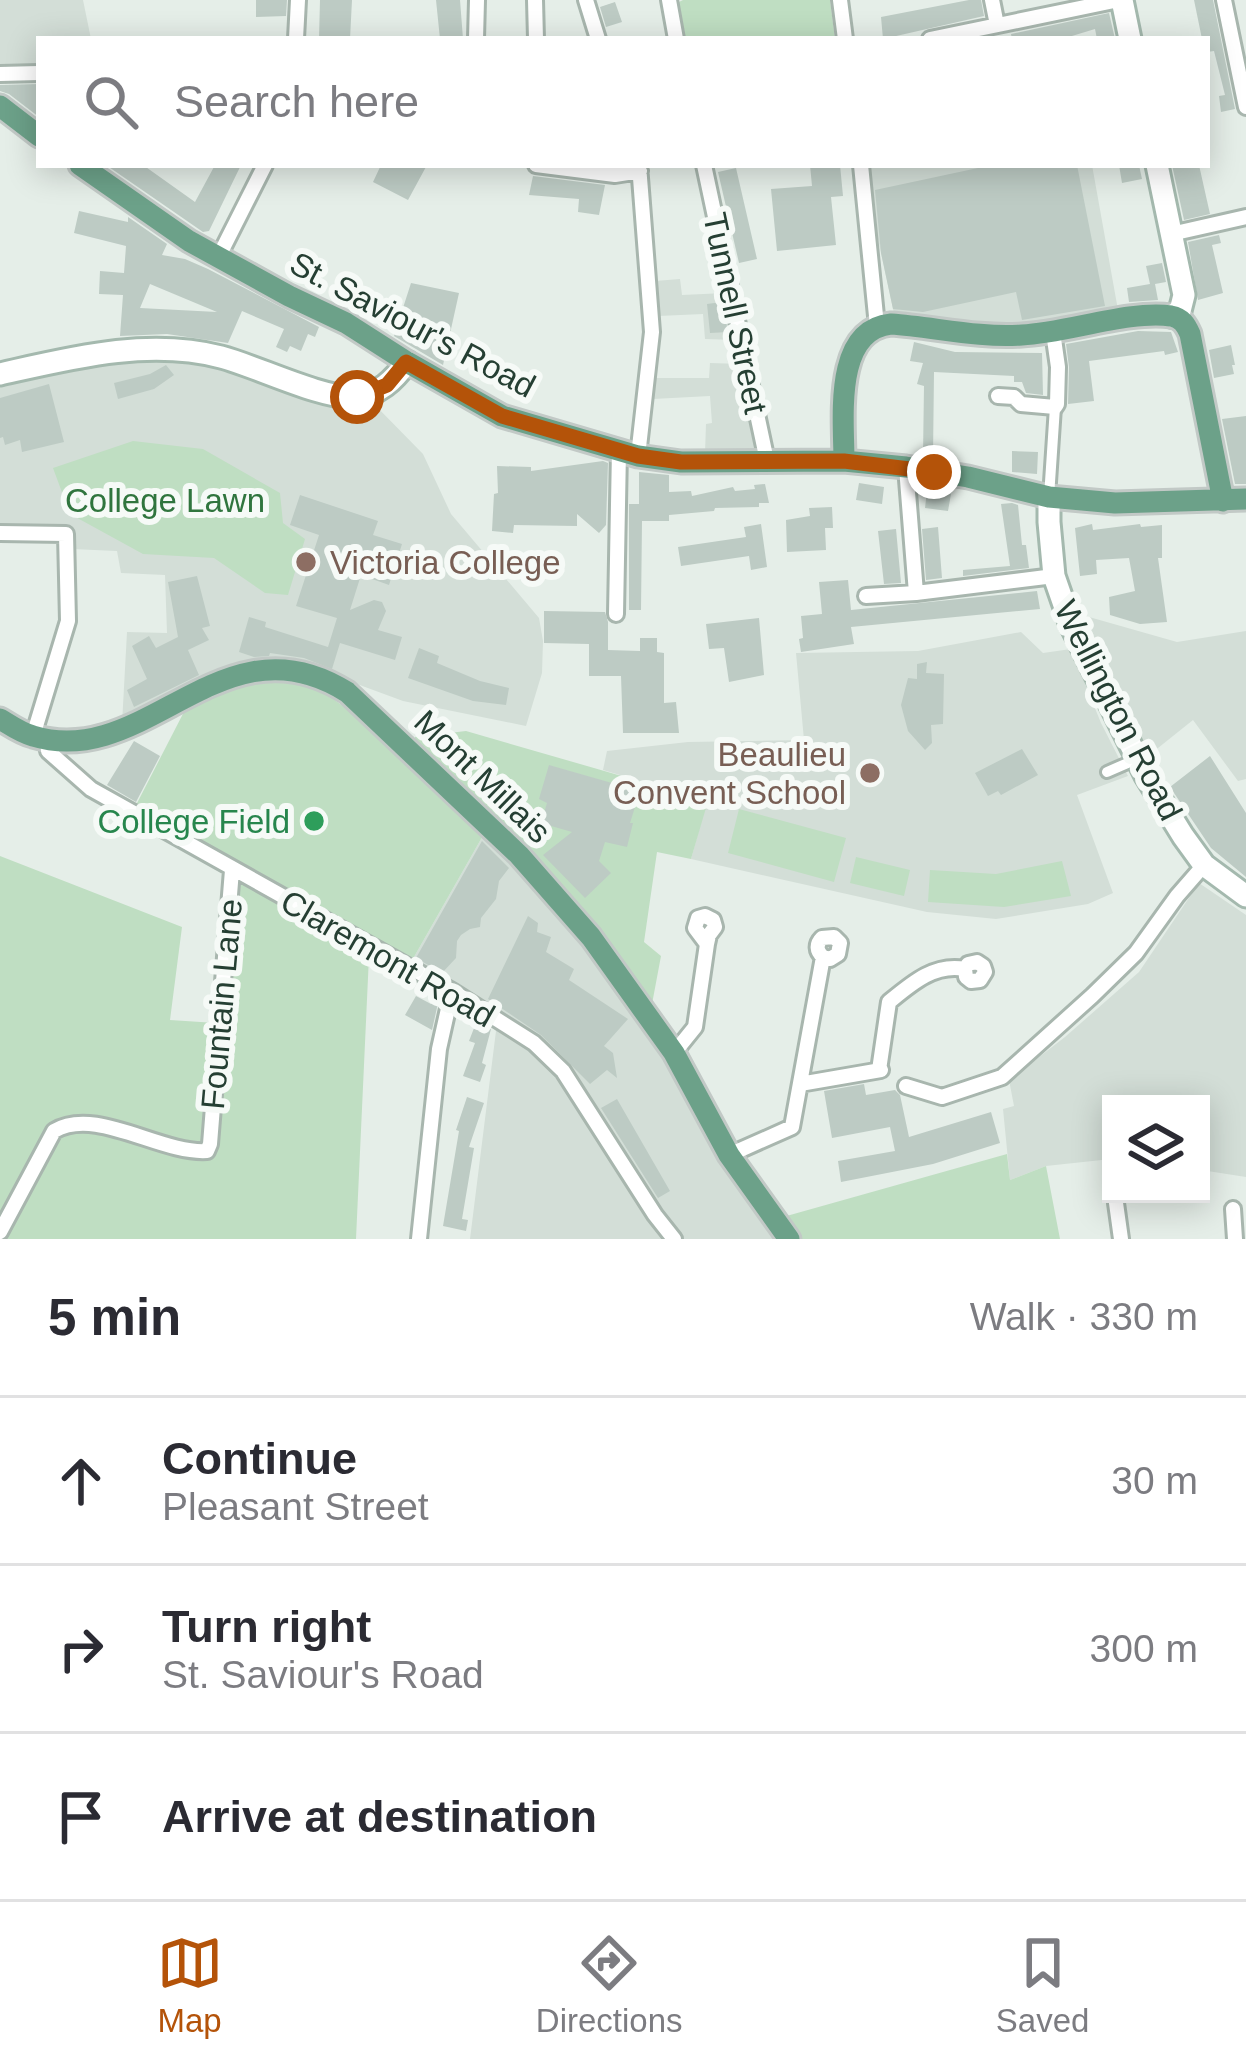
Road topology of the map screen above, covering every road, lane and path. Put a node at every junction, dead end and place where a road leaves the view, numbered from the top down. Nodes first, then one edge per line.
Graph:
1 (298, 0) edge
2 (477, 0) edge
3 (535, 0) edge
4 (586, 0) edge
5 (668, 0) edge
6 (840, 0) edge
7 (996, 0) edge
8 (1120, 0) edge
9 (1224, 0) edge
10 (1001, 24) junction
11 (296, 36) edge
12 (476, 36) edge
13 (536, 36) edge
14 (597, 36) edge
15 (675, 36) edge
16 (844, 36) edge
17 (944, 36) edge
18 (1129, 36) edge
19 (36, 73) edge
20 (0, 74) edge
21 (0, 106) edge
22 (1246, 106) edge
23 (36, 134) edge
24 (84, 168) edge
25 (263, 168) edge
26 (560, 168) edge
27 (639, 168) edge
28 (705, 168) edge
29 (861, 168) edge
30 (1157, 168) edge
31 (1246, 217) edge
32 (1171, 234) junction
33 (218, 258) junction
34 (1171, 316) junction
35 (877, 326) junction
36 (1053, 332) junction
37 (406, 362) junction
38 (0, 374) edge
39 (998, 396) dead end
40 (1055, 407) junction
41 (628, 453) junction
42 (767, 461) junction
43 (844, 461) junction
44 (906, 467) junction
45 (1049, 497) junction
46 (1234, 500) edge
47 (0, 533) edge
48 (1054, 576) junction
49 (916, 593) junction
50 (866, 596) dead end
51 (616, 614) dead end
52 (0, 718) edge
53 (40, 738) junction
54 (1138, 758) junction
55 (1107, 772) dead end
56 (1204, 865) junction
57 (232, 870) junction
58 (1246, 896) edge
59 (707, 944) dead end
60 (823, 957) dead end
61 (965, 969) dead end
62 (452, 992) junction
63 (674, 1053) junction
64 (800, 1084) junction
65 (906, 1086) dead end
66 (728, 1155) junction
67 (1116, 1203) dead end
68 (1233, 1209) dead end
69 (0, 1232) edge
70 (419, 1239) edge
71 (674, 1239) edge
72 (789, 1239) edge
73 (1121, 1239) edge
74 (1235, 1239) edge

1 - 11 street
2 - 12 street
3 - 13 street
4 - 14 street
5 - 15 street
6 - 16 street
7 - 10 street
8 - 10 street
8 - 18 main road
9 - 22 street
10 - 17 street
19 - 20 street
21 - 23 main road
24 - 33 main road, St. Saviour's Road
25 - 33 street
26 - 27 street
27 - 41 street
28 - 42 street, Tunnell Street
29 - 35 street
30 - 32 main road
31 - 32 street
32 - 34 main road
33 - 37 main road, St. Saviour's Road
34 - 36 main road
34 - 46 main road
35 - 36 main road
35 - 43 main road
36 - 40 street
37 - 38 main road
37 - 41 main road, St. Saviour's Road
39 - 40 street
40 - 45 street
41 - 42 main road, St. Saviour's Road
41 - 51 street
42 - 43 main road, St. Saviour's Road
43 - 44 main road, St. Saviour's Road
44 - 45 main road, St. Saviour's Road
44 - 49 street
45 - 46 main road, St. Saviour's Road
45 - 48 main road, Wellington Road
47 - 53 street
48 - 49 street
48 - 54 main road, Wellington Road
49 - 50 street
52 - 53 main road
53 - 57 street, Claremont Road
53 - 63 main road, Mont Millais
54 - 55 street
54 - 56 main road, Wellington Road
56 - 58 main road, Wellington Road
56 - 65 street
57 - 62 street, Claremont Road
57 - 69 street, Fountain Lane
59 - 63 street
60 - 64 street
61 - 64 street
62 - 70 street
62 - 71 street, Claremont Road
63 - 66 main road, Mont Millais
64 - 66 street
66 - 72 main road, Mont Millais
67 - 73 street
68 - 74 street

